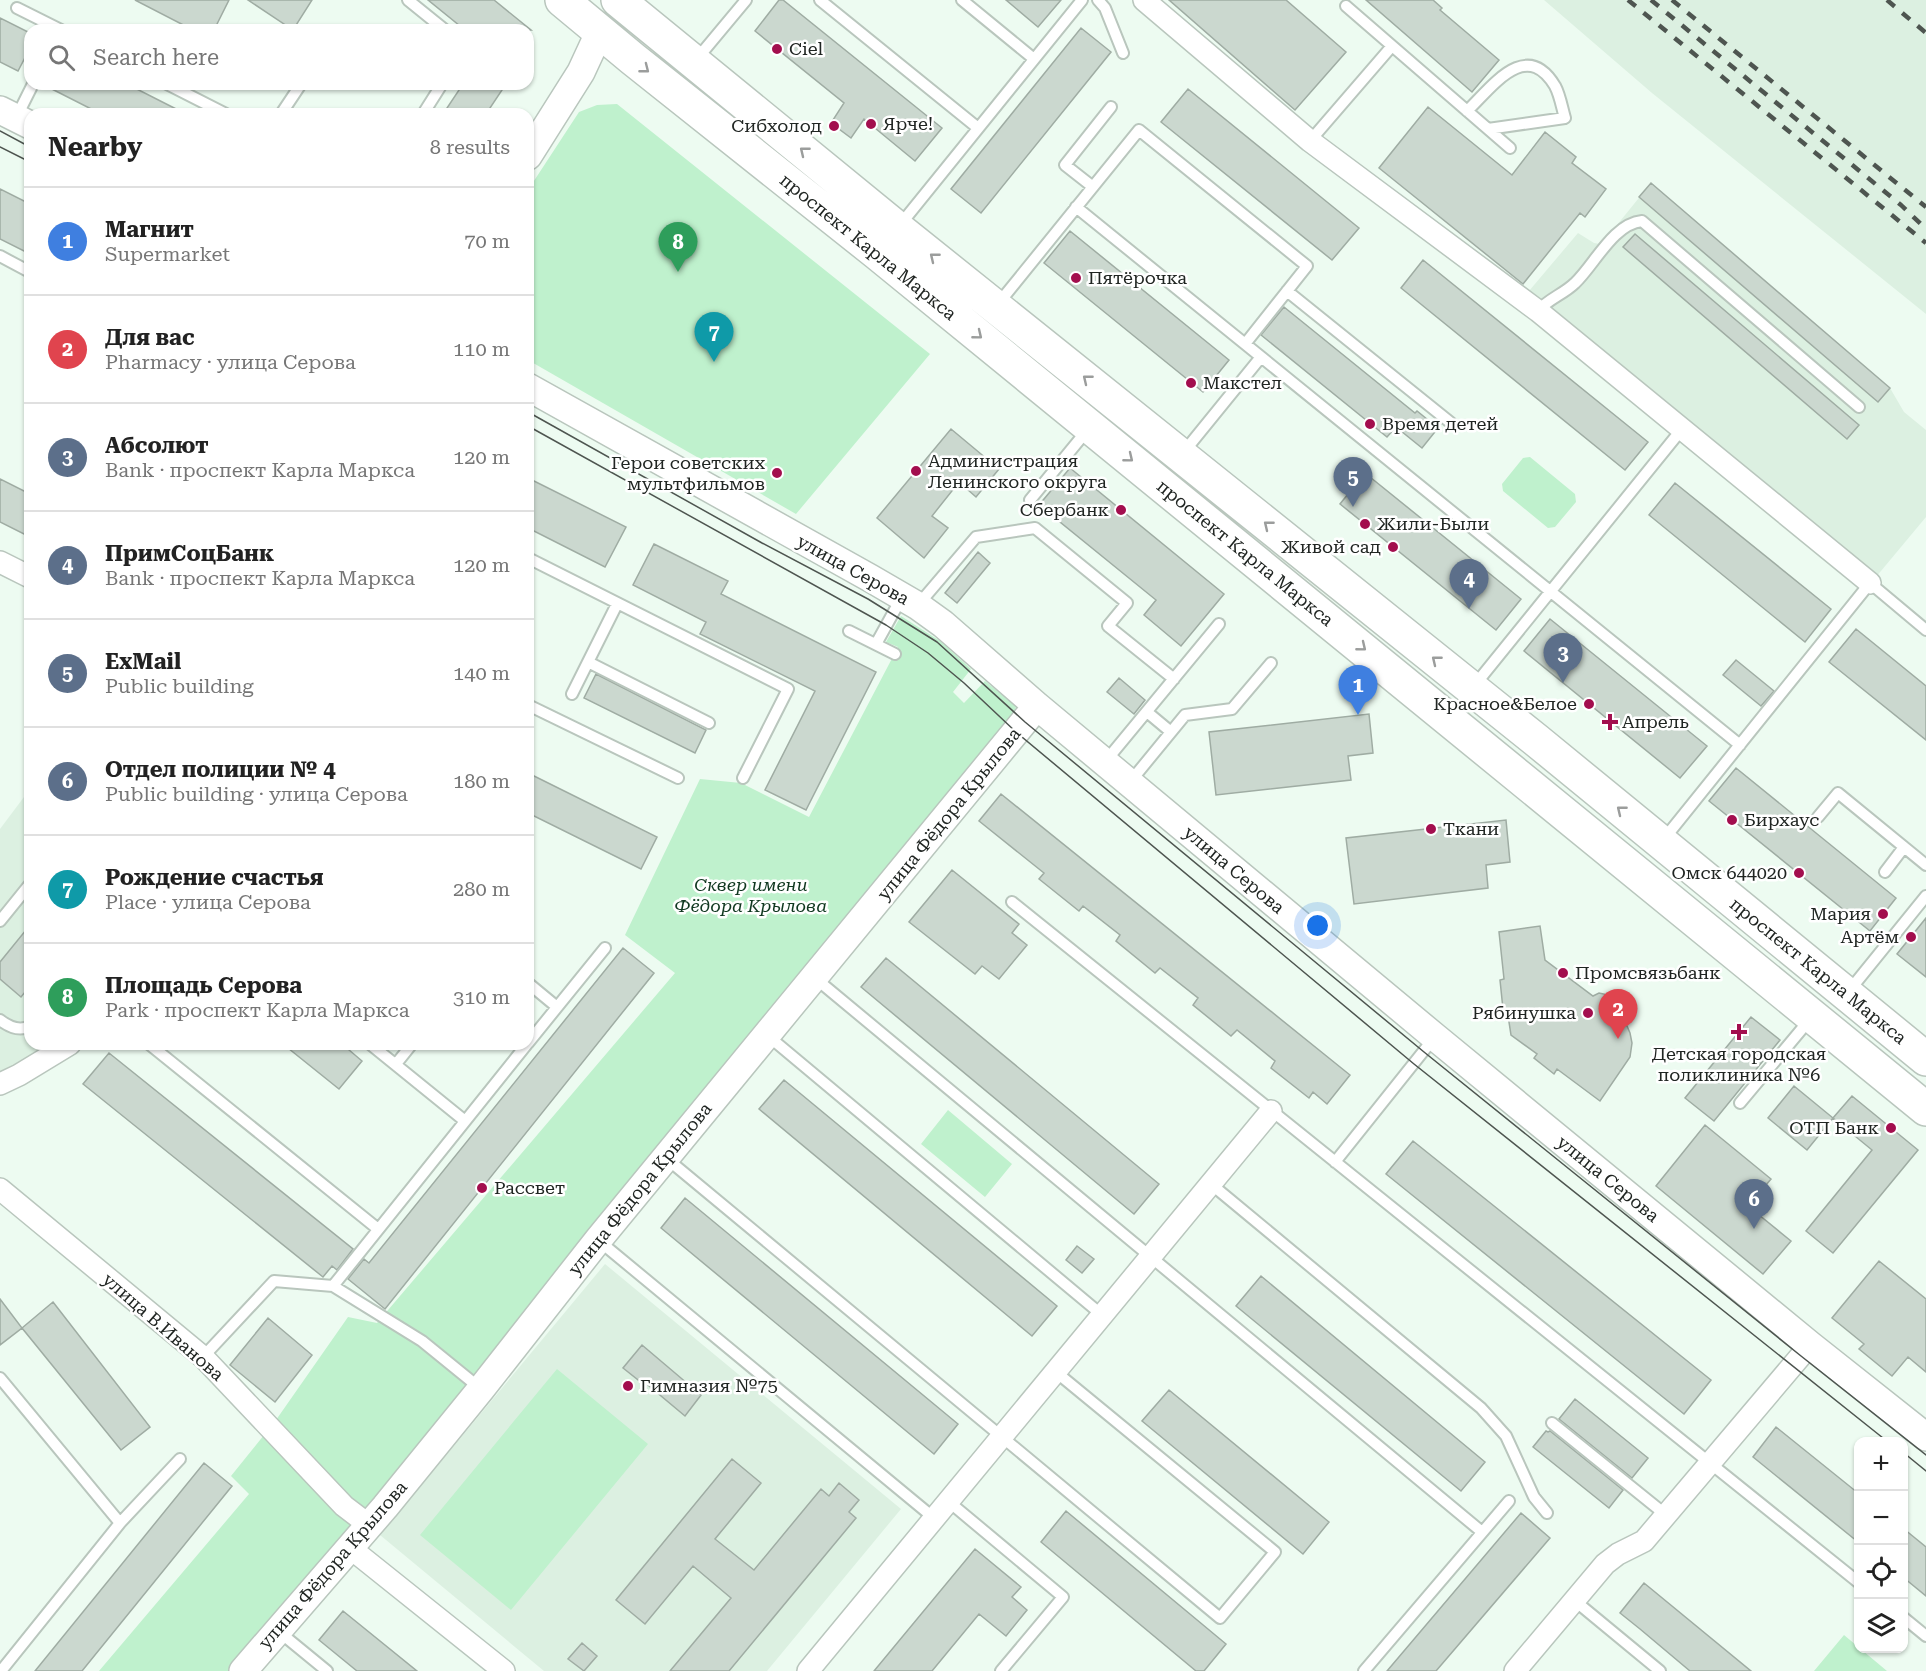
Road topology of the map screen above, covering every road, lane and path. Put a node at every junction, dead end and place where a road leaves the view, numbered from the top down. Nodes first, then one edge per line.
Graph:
1 (408, 0) edge
2 (562, 0) edge
3 (618, 0) edge
4 (746, 0) edge
5 (820, 0) edge
6 (962, 0) edge
7 (1082, 0) edge
8 (1098, 0) edge
9 (1144, 0) edge
10 (1346, 6) dead end
11 (17, 8) dead end
12 (49, 24) edge
13 (438, 24) edge
14 (600, 31) junction
15 (1392, 46) junction
16 (1122, 52) dead end
17 (1034, 59) junction
18 (694, 62) junction
19 (30, 90) edge
20 (179, 90) edge
21 (297, 90) edge
22 (438, 90) edge
23 (1112, 107) dead end
24 (214, 108) edge
25 (285, 108) edge
26 (427, 108) edge
27 (1467, 111) junction
28 (15, 118) edge
29 (978, 128) junction
30 (1488, 129) junction
31 (1310, 141) junction
32 (534, 146) edge
33 (1510, 148) dead end
34 (1092, 187) junction
35 (1076, 207) junction
36 (897, 228) junction
37 (0, 256) edge
38 (24, 269) edge
39 (1287, 291) junction
40 (996, 307) junction
41 (1538, 311) junction
42 (1245, 344) junction
43 (1261, 357) junction
44 (534, 390) edge
45 (1112, 399) junction
46 (1859, 407) dead end
47 (1450, 423) dead end
48 (1090, 426) junction
49 (1682, 429) junction
50 (1181, 455) junction
51 (1030, 500) dead end
52 (534, 561) edge
53 (0, 562) edge
54 (24, 574) edge
55 (1870, 583) junction
56 (1550, 591) junction
57 (910, 601) junction
58 (618, 604) junction
59 (1219, 624) dead end
60 (1926, 630) edge
61 (849, 631) dead end
62 (876, 644) junction
63 (895, 654) dead end
64 (588, 662) junction
65 (1271, 663) dead end
66 (1174, 679) junction
67 (1472, 689) junction
68 (572, 694) dead end
69 (1037, 706) junction
70 (534, 708) edge
71 (1147, 712) junction
72 (709, 723) dead end
73 (1171, 732) junction
74 (1740, 745) junction
75 (1105, 763) junction
76 (678, 778) dead end
77 (743, 778) dead end
78 (1129, 783) junction
79 (1818, 818) dead end
80 (1661, 842) junction
81 (1904, 847) junction
82 (1926, 865) edge
83 (1884, 872) dead end
84 (1705, 879) junction
85 (24, 891) edge
86 (1926, 896) edge
87 (1012, 902) dead end
88 (1681, 908) junction
89 (0, 921) edge
90 (604, 948) dead end
91 (814, 978) junction
92 (534, 988) edge
93 (1846, 995) junction
94 (557, 1007) junction
95 (0, 1020) edge
96 (1817, 1020) junction
97 (24, 1028) edge
98 (534, 1035) edge
99 (767, 1035) junction
100 (1435, 1037) junction
101 (60, 1050) edge
102 (156, 1050) edge
103 (377, 1050) edge
104 (407, 1050) edge
105 (521, 1050) edge
106 (1926, 1059) edge
107 (396, 1065) junction
108 (0, 1084) edge
109 (1740, 1103) dead end
110 (1926, 1109) edge
111 (1271, 1110) junction
112 (465, 1121) junction
113 (666, 1157) junction
114 (1335, 1162) junction
115 (1211, 1184) junction
116 (0, 1188) edge
117 (378, 1229) junction
118 (598, 1240) junction
119 (1151, 1257) junction
120 (333, 1286) junction
121 (1102, 1315) junction
122 (1810, 1345) junction
123 (203, 1357) junction
124 (1056, 1372) junction
125 (0, 1378) edge
126 (481, 1389) junction
127 (1552, 1424) dead end
128 (1002, 1437) junction
129 (1926, 1437) edge
130 (180, 1459) dead end
131 (1710, 1463) junction
132 (1509, 1501) dead end
133 (948, 1502) junction
134 (1547, 1513) dead end
135 (1666, 1515) junction
136 (934, 1518) junction
137 (120, 1523) junction
138 (369, 1525) junction
139 (1482, 1532) junction
140 (349, 1547) junction
141 (1854, 1579) edge
142 (1574, 1600) junction
143 (1908, 1621) edge
144 (277, 1630) junction
145 (1926, 1636) edge
146 (1523, 1668) edge
147 (0, 1671) edge
148 (243, 1671) edge
149 (327, 1671) edge
150 (504, 1671) edge
151 (808, 1671) edge
152 (1001, 1671) edge
153 (1364, 1671) edge
154 (1660, 1671) edge

1 - 13 lane
2 - 14 main road, проспект Карла Маркса
3 - 18 main road, проспект Карла Маркса
4 - 18 lane
5 - 29 lane
6 - 17 lane
7 - 17 lane
8 - 16 lane
9 - 31 street
10 - 15 lane
11 - 12 lane
14 - 32 street
14 -> 48 main road, проспект Карла Маркса
15 - 27 lane
15 - 31 lane
17 - 29 lane
36 -> 18 main road, проспект Карла Маркса
19 - 28 lane
20 - 24 lane
21 - 25 lane
22 - 26 lane
23 - 34 lane
27 - 30 lane
27 - 30 lane
29 - 36 lane
30 - 33 lane
31 - 41 street
34 - 35 lane
34 - 39 lane
35 - 40 lane
35 - 42 lane
40 -> 36 main road, проспект Карла Маркса
37 - 38 lane
39 - 42 lane
39 - 47 lane
45 -> 40 main road, проспект Карла Маркса
41 - 46 lane
41 - 49 street
42 - 43 lane
43 - 50 lane
43 - 56 lane
44 - 57 street, улица Серова
45 - 48 main road
45 - 50 main road, проспект Карла Маркса
48 - 51 lane
48 -> 88 main road, проспект Карла Маркса
49 - 55 street
49 - 56 lane
67 -> 50 main road, проспект Карла Маркса
52 - 58 lane
53 - 54 street
55 - 60 lane
55 - 74 lane
56 - 67 lane
56 - 74 lane
57 - 62 lane
57 - 66 lane
57 - 69 street, улица Серова
58 - 64 lane
58 - 77 lane
59 - 66 lane
61 - 62 lane
62 - 63 lane
64 - 68 lane
64 - 72 lane
65 - 73 lane
66 - 71 lane
80 -> 67 main road, проспект Карла Маркса
69 - 75 street, улица Серова
69 - 91 street, улица Фёдора Крылова
70 - 76 lane
71 - 73 lane
71 - 75 lane
73 - 78 lane
74 - 80 lane
75 - 78 street, улица Серова
78 - 100 street, улица Серова
79 - 81 lane
80 - 84 main road, проспект Карла Маркса
81 - 82 lane
81 - 83 lane
84 - 88 main road
84 - 93 main road, проспект Карла Маркса
85 - 89 lane
86 - 93 lane
87 - 111 lane
88 - 96 main road, проспект Карла Маркса
90 - 94 lane
91 - 99 street, улица Фёдора Крылова
91 - 119 lane
92 - 94 lane
93 - 96 main road
93 - 106 main road, проспект Карла Маркса
94 - 98 lane
95 - 97 lane
96 - 109 lane
96 - 110 main road, проспект Карла Маркса
99 - 113 street, улица Фёдора Крылова
99 - 121 lane
100 - 114 lane
100 - 122 street, улица Серова
101 - 108 street
102 - 117 lane
103 - 107 lane
104 - 107 lane
105 - 112 lane
107 - 112 lane
111 - 114 lane
111 - 115 street
112 - 117 lane
113 - 118 street, улица Фёдора Крылова
113 - 128 lane
114 - 131 lane
115 - 119 street
115 - 134 lane
116 - 123 street, улица В.Иванова
117 - 120 lane
118 - 126 street, улица Фёдора Крылова
118 - 136 lane
119 - 121 street
119 - 139 lane
120 - 123 lane
120 - 126 lane
121 - 124 street
122 - 129 street, улица Серова
122 - 131 street
123 - 138 street, улица В.Иванова
124 - 128 street
124 - 128 lane
125 - 137 lane
126 - 138 street, улица Фёдора Крылова
127 - 135 lane
128 - 133 street
130 - 137 lane
131 - 135 street
131 - 141 lane
132 - 139 lane
133 - 136 street
133 - 152 lane
135 - 142 street
136 - 151 street
137 - 147 lane
138 - 140 street, улица Фёдора Крылова
139 - 153 lane
140 - 144 street, улица Фёдора Крылова
140 - 150 street
142 - 146 street
142 - 154 lane
143 - 145 lane
144 - 148 street, улица Фёдора Крылова
144 - 149 lane

